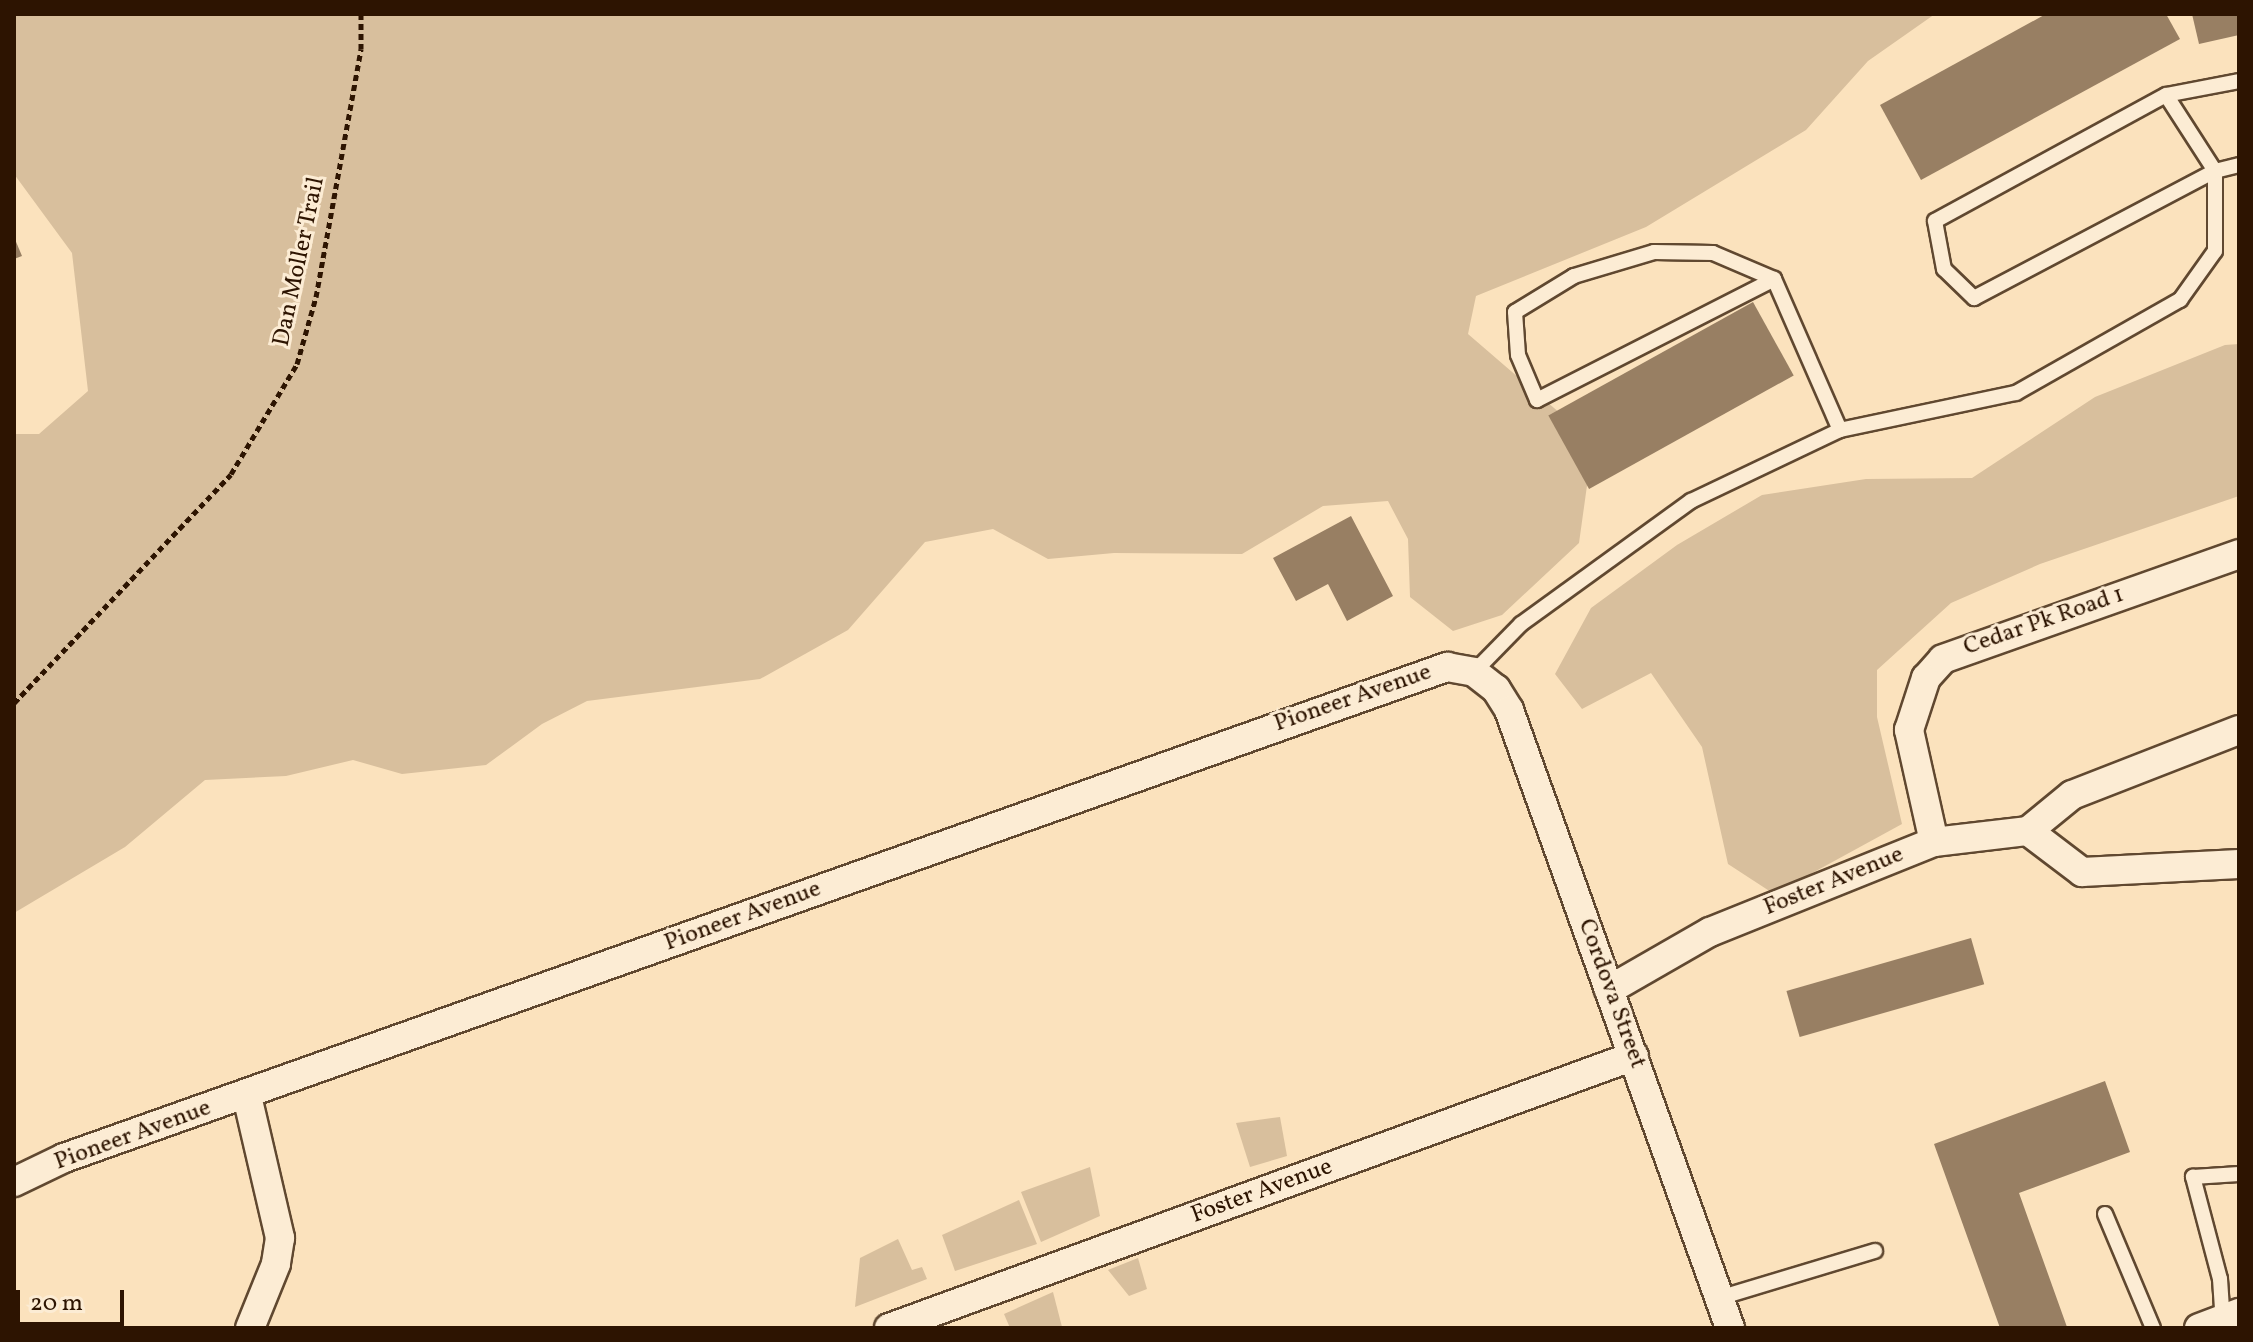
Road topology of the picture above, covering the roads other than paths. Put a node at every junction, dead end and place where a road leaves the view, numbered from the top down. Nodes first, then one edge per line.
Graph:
1 (2239, 81) edge
2 (2166, 95) junction
3 (2239, 165) edge
4 (2215, 171) junction
5 (1774, 279) junction
6 (1840, 430) junction
7 (2239, 554) edge
8 (1474, 672) junction
9 (2239, 730) edge
10 (2028, 831) junction
11 (1934, 842) junction
12 (2239, 864) edge
13 (1609, 990) junction
14 (1634, 1056) junction
15 (247, 1096) junction
16 (2239, 1174) edge
17 (14, 1182) edge
18 (2105, 1214) dead end
19 (1875, 1251) dead end
20 (1719, 1298) junction
21 (2221, 1322) edge
22 (250, 1328) edge
23 (889, 1328) edge
24 (1730, 1328) edge
25 (2153, 1328) edge

1 - 2 lane
2 - 4 lane
2 - 4 lane
3 - 4 lane
4 - 6 lane
5 - 5 lane
5 - 6 lane
6 - 8 lane
7 - 11 street, Cedar Pk Road 1
8 - 13 street, Cordova Street
8 - 15 street, Pioneer Avenue
9 - 10 street
10 - 11 street, Foster Avenue
10 - 12 street
11 - 13 street, Foster Avenue
13 - 14 street, Cordova Street
14 - 20 street, Cordova Street
14 - 23 street, Foster Avenue
15 - 17 street, Pioneer Avenue
15 - 22 street
16 - 21 lane
18 - 25 lane
19 - 20 lane
20 - 24 street, Cordova Street

